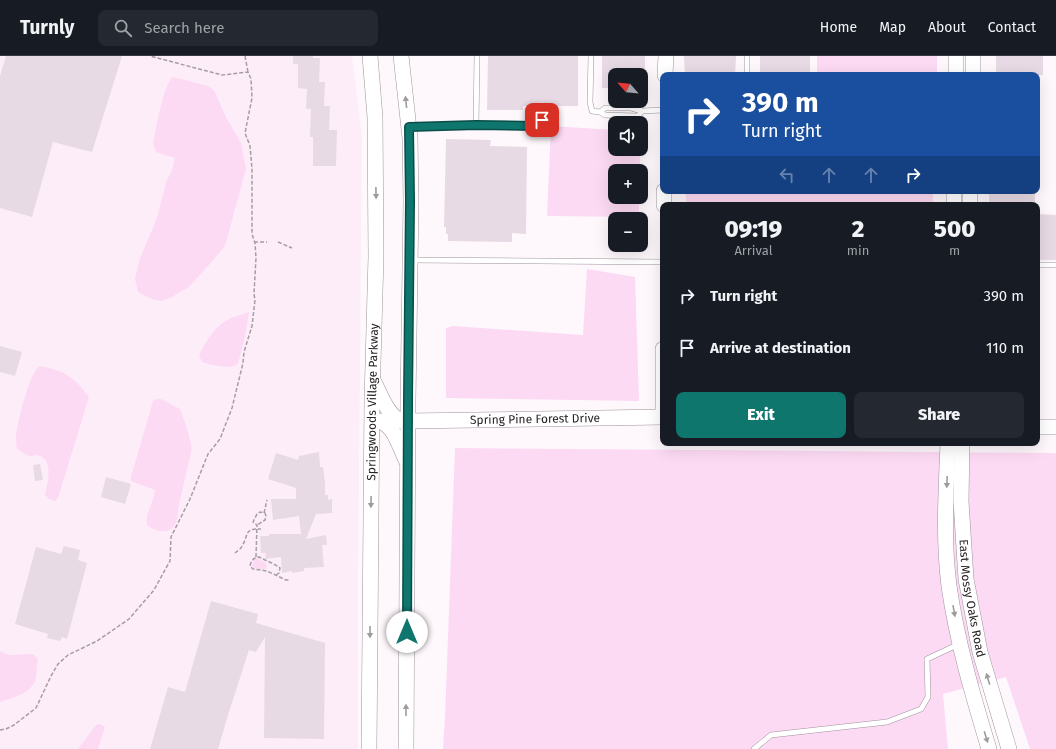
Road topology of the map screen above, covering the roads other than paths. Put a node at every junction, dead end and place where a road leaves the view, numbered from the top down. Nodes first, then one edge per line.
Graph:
1 (370, 56) edge
2 (401, 56) edge
3 (477, 56) edge
4 (591, 56) edge
5 (666, 56) edge
6 (747, 56) edge
7 (956, 56) edge
8 (973, 56) edge
9 (665, 72) edge
10 (747, 72) edge
11 (956, 72) edge
12 (973, 72) edge
13 (542, 106) dead end
14 (660, 110) edge
15 (642, 111) junction
16 (600, 112) junction
17 (476, 125) junction
18 (409, 127) junction
19 (410, 260) junction
20 (660, 262) edge
21 (1040, 265) edge
22 (1056, 265) edge
23 (373, 379) junction
24 (660, 417) edge
25 (380, 420) dead end
26 (404, 420) junction
27 (1040, 427) edge
28 (1056, 427) edge
29 (948, 446) edge
30 (962, 446) edge
31 (408, 465) junction
32 (978, 640) junction
33 (960, 644) junction
34 (369, 749) edge
35 (406, 749) edge
36 (754, 749) edge
37 (989, 749) edge
38 (1009, 749) edge

1 -> 23 main road, Springwoods Village Parkway
18 -> 2 main road
3 - 17 lane
4 - 16 lane
5 - 9 main road
6 - 10 lane
7 - 11 main road
8 - 12 main road
13 - 17 lane
14 - 15 lane
15 - 16 lane
15 - 16 lane
17 - 18 lane
18 - 19 main road
19 - 20 lane
19 - 26 main road
21 - 22 lane
23 - 26 main road
23 -> 34 main road, Springwoods Village Parkway
24 - 26 main road, Spring Pine Forest Drive
25 - 31 main road
26 - 31 main road
27 - 28 main road
29 -> 33 main road, East Mossy Oaks Road
30 - 32 main road, East Mossy Oaks Road
35 -> 31 main road
32 - 33 main road
38 -> 32 main road, East Mossy Oaks Road
33 - 36 lane
33 -> 37 main road, East Mossy Oaks Road

